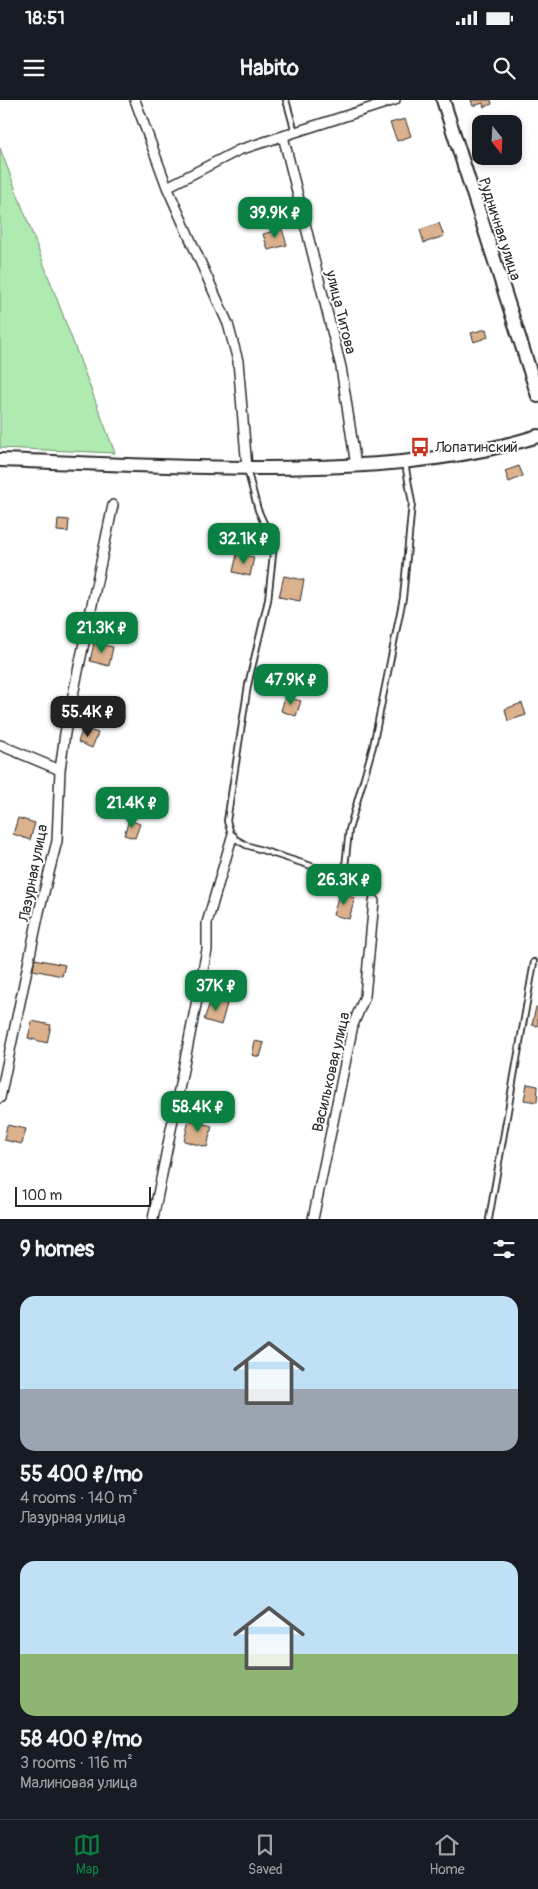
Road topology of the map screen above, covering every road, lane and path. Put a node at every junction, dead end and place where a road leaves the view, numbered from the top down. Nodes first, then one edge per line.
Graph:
1 (135, 100) edge
2 (286, 100) edge
3 (395, 100) edge
4 (442, 100) edge
5 (296, 132) junction
6 (283, 136) junction
7 (167, 187) junction
8 (538, 396) edge
9 (538, 436) edge
10 (0, 460) edge
11 (405, 462) junction
12 (356, 466) junction
13 (247, 468) junction
14 (113, 505) dead end
15 (0, 745) edge
16 (60, 770) junction
17 (232, 838) junction
18 (344, 876) junction
19 (374, 901) joint
20 (534, 962) dead end
21 (0, 1098) edge
22 (153, 1219) edge
23 (313, 1219) edge
24 (489, 1219) edge

1 - 7 street
2 - 5 lane
3 - 5 street
4 - 8 main road, Рудничная улица
5 - 6 street
6 - 7 street
6 - 12 street, улица Титова
7 - 13 street
9 - 11 main road
10 - 13 main road
11 - 12 main road
11 - 18 lane
12 - 13 main road
13 - 17 lane
14 - 16 street, Лазурная улица
15 - 16 street
16 - 21 street, Лазурная улица
17 - 18 lane
17 - 22 street
18 - 19 lane
19 - 23 street, Васильковая улица
20 - 24 lane

